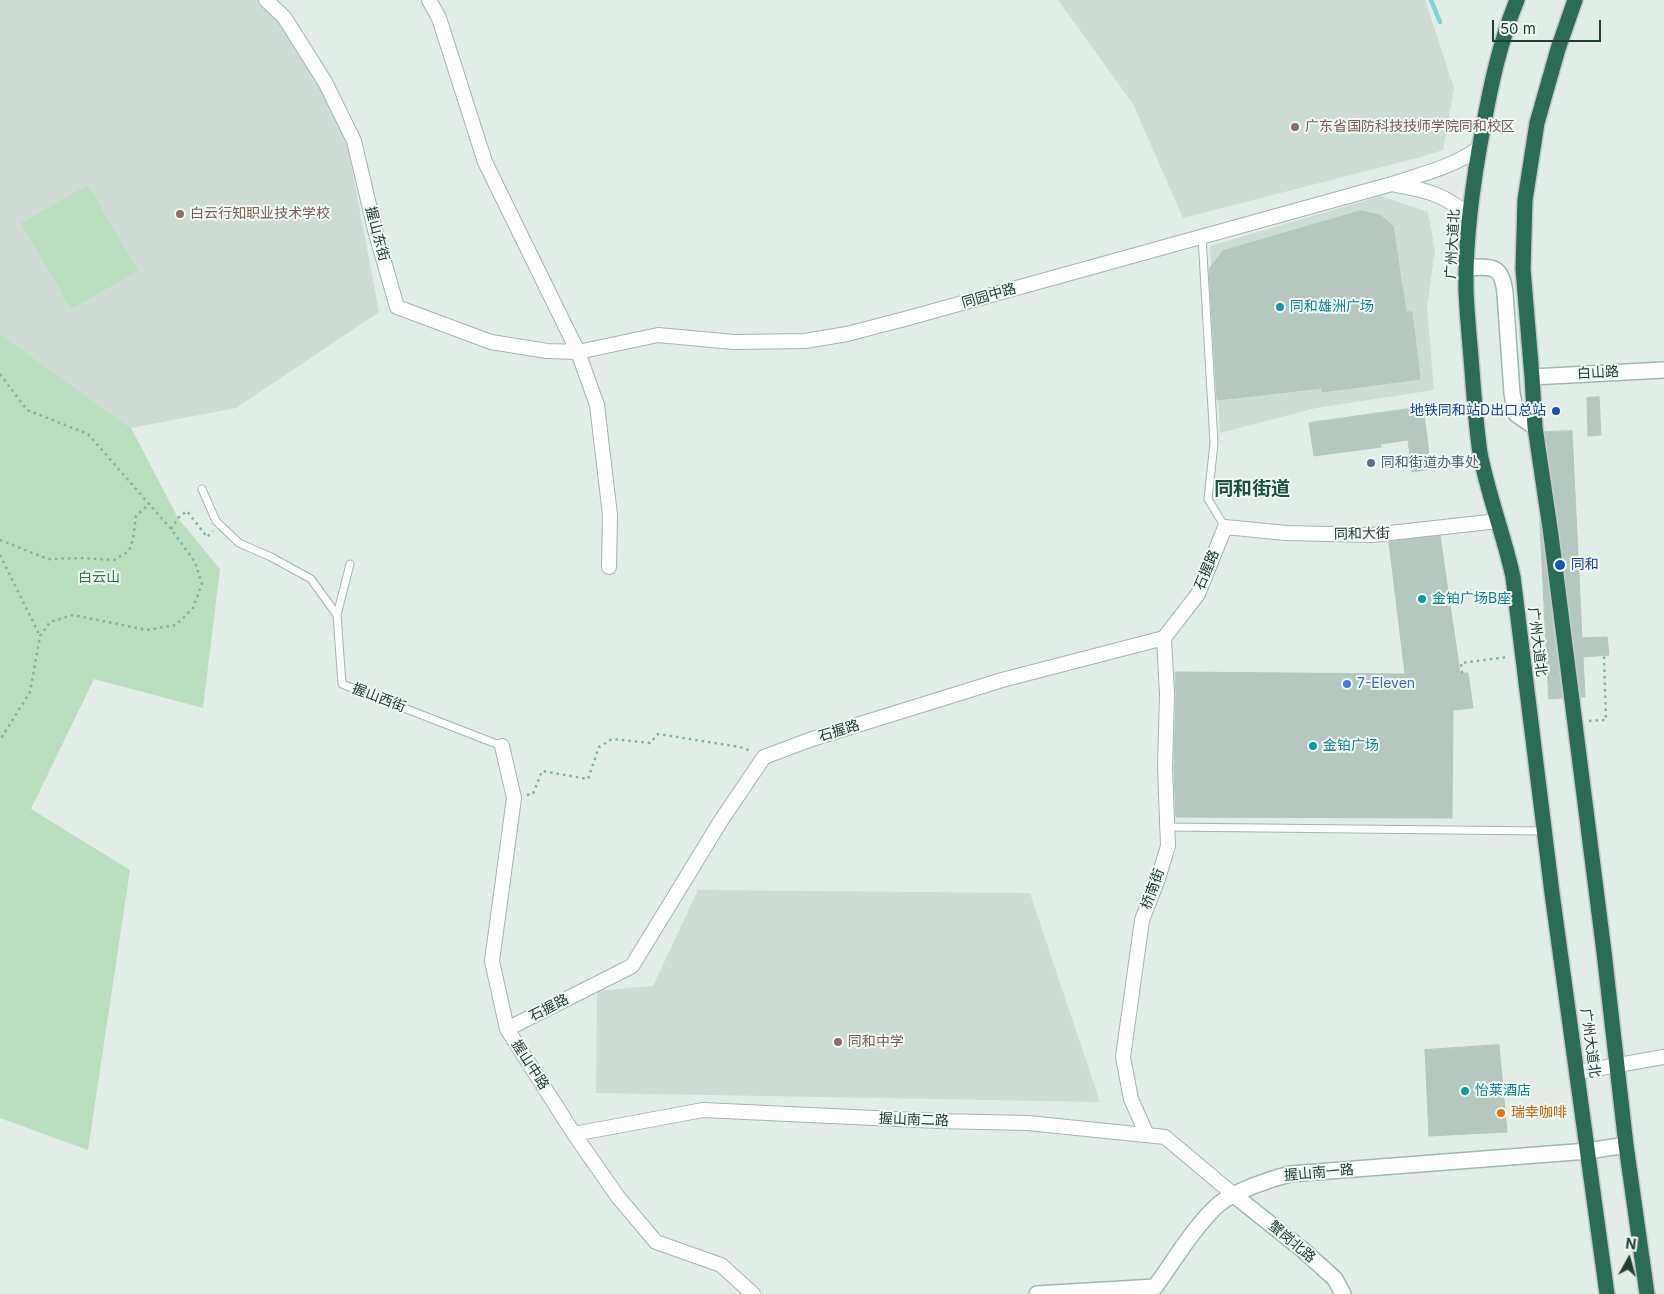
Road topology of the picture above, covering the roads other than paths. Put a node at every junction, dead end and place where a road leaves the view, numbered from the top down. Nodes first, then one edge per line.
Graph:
1 (266, 0) edge
2 (428, 0) edge
3 (1517, 0) edge
4 (1575, 0) edge
5 (1479, 148) junction
6 (1392, 184) junction
7 (1470, 217) junction
8 (1202, 236) junction
9 (1466, 268) junction
10 (578, 352) junction
11 (1664, 370) edge
12 (1532, 377) junction
13 (1535, 428) junction
14 (202, 488) dead end
15 (1498, 522) junction
16 (1225, 527) junction
17 (350, 564) dead end
18 (609, 567) dead end
19 (337, 615) junction
20 (1164, 638) junction
21 (502, 746) joint
22 (1167, 827) junction
23 (1544, 831) junction
24 (507, 1029) junction
25 (1664, 1057) edge
26 (1618, 1065) junction
27 (1578, 1072) junction
28 (574, 1134) junction
29 (1147, 1135) junction
30 (1626, 1145) junction
31 (1588, 1151) junction
32 (1234, 1195) junction
33 (753, 1294) edge
34 (1036, 1294) edge
35 (1343, 1294) edge
36 (1607, 1294) edge
37 (1647, 1294) edge

1 - 10 street, 握山东街
2 - 10 street
3 - 5 highway, 广州大道北
4 - 12 highway, 广州大道北
5 - 6 street, 同园中路
5 - 7 highway, 广州大道北
6 - 7 street
6 - 8 street, 同园中路
7 - 9 highway, 广州大道北
8 - 10 street, 同园中路
8 - 16 lane
9 - 13 street
9 - 15 highway, 广州大道北
10 - 18 street
11 - 12 street, 白山路
12 - 13 highway, 广州大道北
13 - 26 highway, 广州大道北
14 - 19 lane
15 - 16 street, 同和大街
15 - 23 highway, 广州大道北
16 - 20 street, 石握路
17 - 19 lane, 握山西街
19 - 21 lane, 握山西街
20 - 22 street, 桥南街
20 - 24 street, 石握路
21 - 24 street, 握山中路
22 - 23 lane
22 - 29 street, 桥南街
23 - 27 highway, 广州大道北
24 - 28 street, 握山中路
25 - 26 street
26 - 27 street
26 - 30 highway, 广州大道北
27 - 31 highway, 广州大道北
28 - 29 street, 握山南二路
28 - 33 street, 握山中路
29 - 32 street, 握山南二路
30 - 31 street, 握山南一路
30 - 37 highway, 广州大道北
31 - 32 street, 握山南一路
31 - 36 highway, 广州大道北
32 - 34 street, 握山南一路
32 - 35 street, 蟹岗北路

